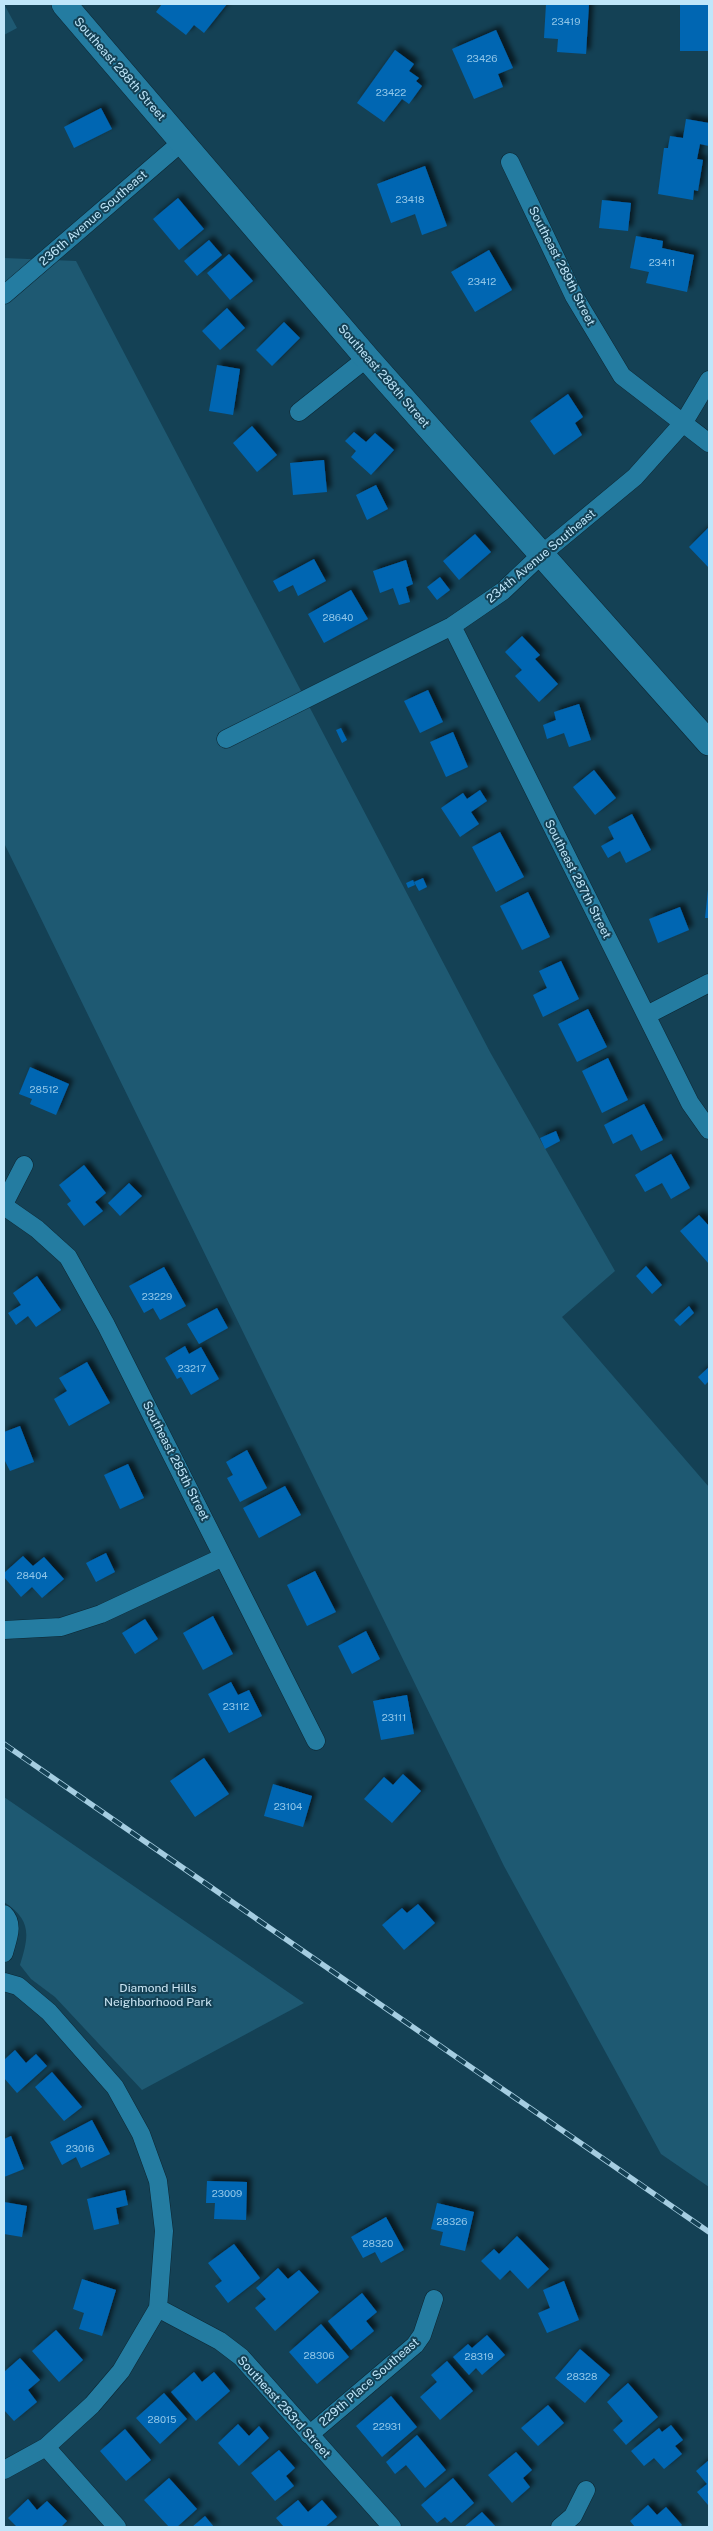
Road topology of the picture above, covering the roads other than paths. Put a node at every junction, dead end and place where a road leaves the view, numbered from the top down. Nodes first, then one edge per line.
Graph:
1 (64, 4) edge
2 (183, 141) junction
3 (510, 162) dead end
4 (4, 295) edge
5 (367, 358) junction
6 (709, 380) edge
7 (299, 412) dead end
8 (684, 422) junction
9 (709, 444) edge
10 (542, 554) junction
11 (452, 626) junction
12 (226, 739) dead end
13 (709, 743) edge
14 (709, 984) edge
15 (646, 1015) junction
16 (709, 1130) edge
17 (24, 1165) dead end
18 (4, 1205) edge
19 (223, 1556) junction
20 (4, 1630) edge
21 (316, 1741) dead end
22 (4, 1914) edge
23 (4, 1953) edge
24 (4, 1982) edge
25 (434, 2299) dead end
26 (158, 2308) junction
27 (309, 2435) junction
28 (46, 2447) junction
29 (4, 2470) edge
30 (586, 2490) dead end
31 (117, 2527) edge
32 (392, 2527) edge
33 (560, 2527) edge

1 - 2 street, Southeast 288th Street
2 - 4 street, 236th Avenue Southeast
2 - 5 street, Southeast 288th Street
3 - 8 street, Southeast 289th Street
5 - 7 street
5 - 10 street, Southeast 288th Street
6 - 8 street, 234th Avenue Southeast
8 - 9 street, Southeast 289th Street
8 - 10 street, 234th Avenue Southeast
10 - 11 street, 234th Avenue Southeast
10 - 13 street, Southeast 288th Street
11 - 12 street, 234th Avenue Southeast
11 - 15 street, Southeast 287th Street
14 - 15 street
15 - 16 street, Southeast 287th Street
17 - 18 street
18 - 19 street, Southeast 285th Street
19 - 20 street
19 - 21 street, Southeast 285th Street
22 - 23 street
24 - 26 street
25 - 27 street, 229th Place Southeast
26 - 27 street, Southeast 283rd Street
26 - 28 street
27 - 32 street, Southeast 283rd Street
28 - 29 street
28 - 31 street
30 - 33 street

